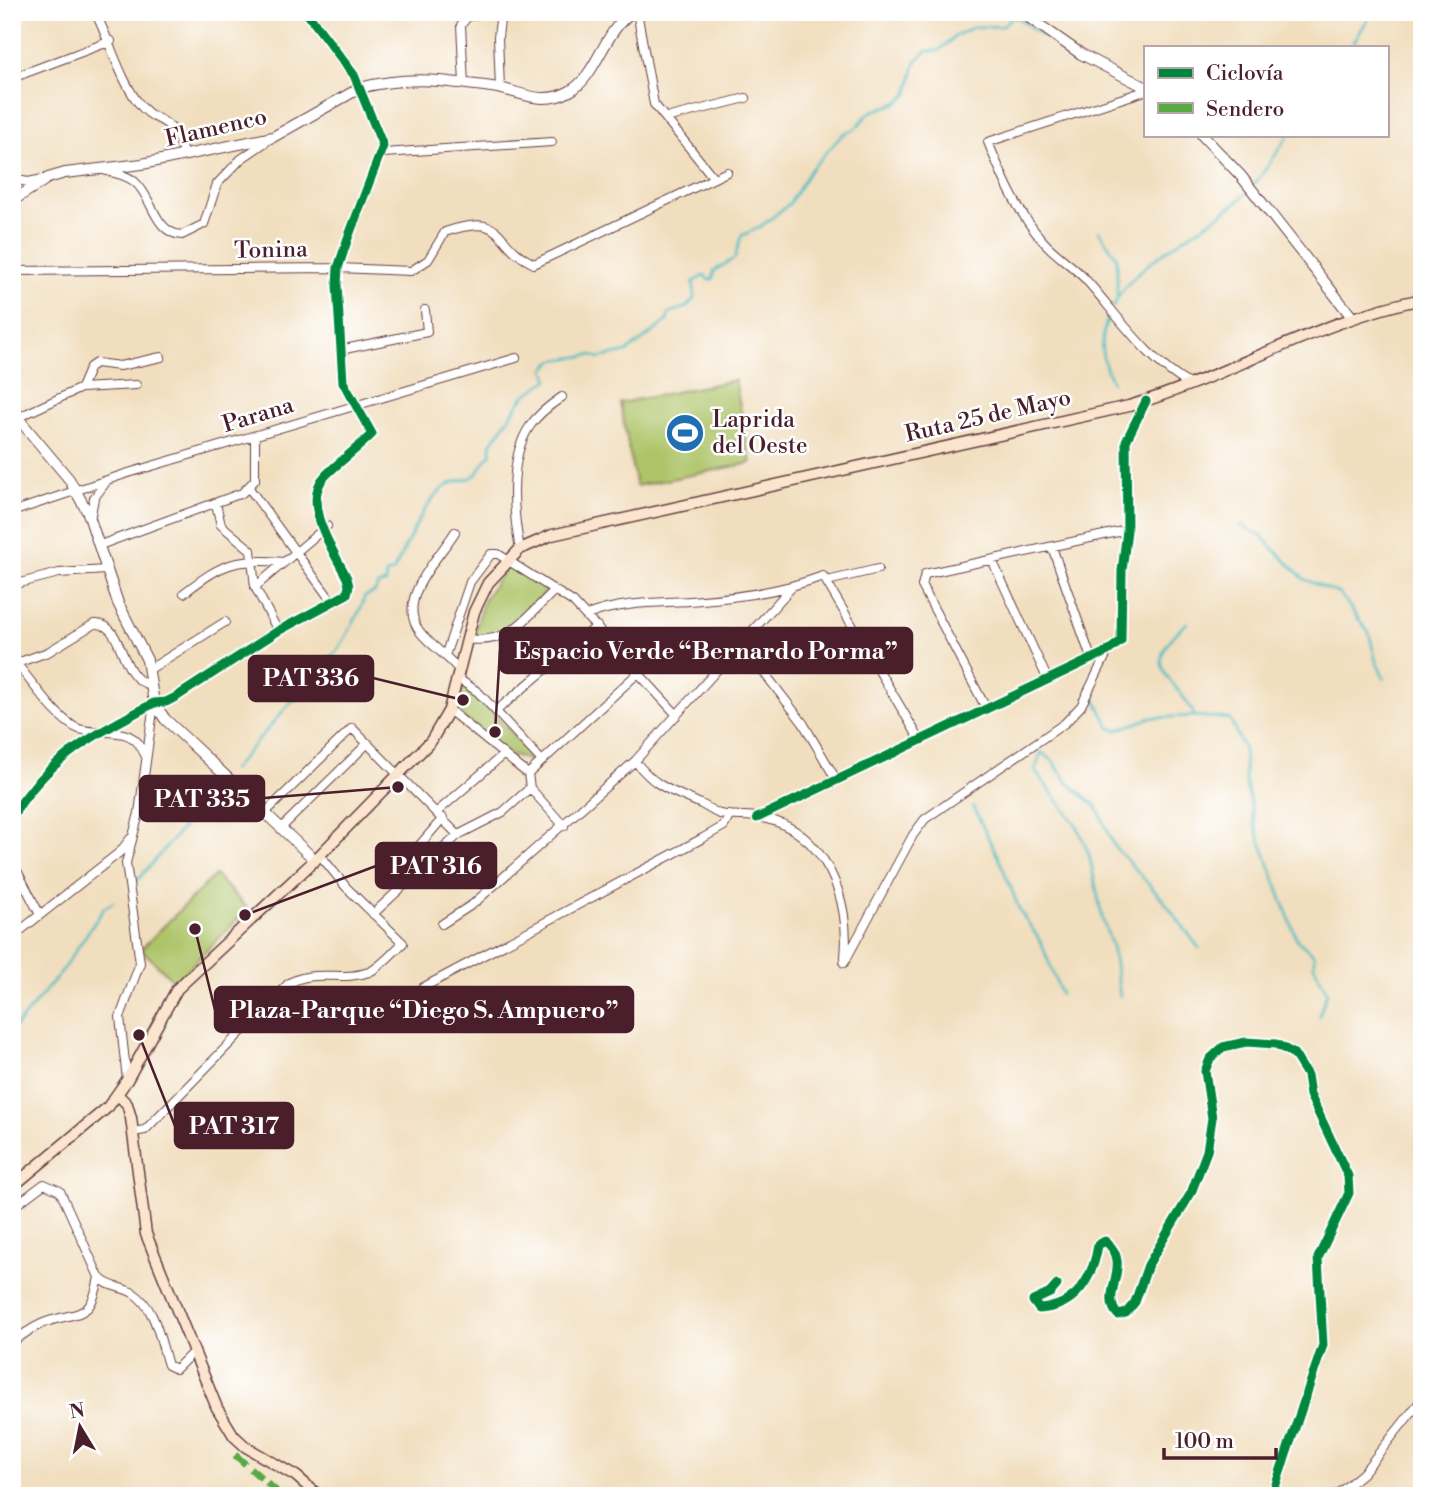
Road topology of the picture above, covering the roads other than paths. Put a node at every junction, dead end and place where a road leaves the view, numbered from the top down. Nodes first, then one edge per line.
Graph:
1 (95, 12) edge
2 (306, 12) edge
3 (490, 12) edge
4 (501, 12) edge
5 (634, 12) edge
6 (1021, 12) edge
7 (110, 41) junction
8 (12, 78) edge
9 (464, 84) junction
10 (360, 88) junction
11 (500, 88) junction
12 (1144, 88) edge
13 (1144, 89) edge
14 (746, 98) dead end
15 (666, 118) junction
16 (1203, 136) edge
17 (274, 137) junction
18 (552, 142) dead end
19 (383, 153) junction
20 (184, 156) junction
21 (100, 169) junction
22 (727, 172) dead end
23 (713, 177) junction
24 (48, 178) junction
25 (12, 179) edge
26 (12, 201) edge
27 (338, 268) junction
28 (12, 271) edge
29 (1422, 299) edge
30 (425, 310) dead end
31 (1352, 317) junction
32 (340, 350) junction
33 (161, 357) dead end
34 (516, 358) dead end
35 (1189, 384) junction
36 (136, 385) dead end
37 (81, 388) junction
38 (562, 397) dead end
39 (1146, 401) junction
40 (356, 407) junction
41 (15, 414) edge
42 (255, 436) junction
43 (110, 479) junction
44 (249, 488) junction
45 (76, 490) junction
46 (216, 504) junction
47 (12, 512) edge
48 (90, 520) junction
49 (325, 527) junction
50 (1128, 530) junction
51 (455, 532) dead end
52 (100, 545) junction
53 (1052, 547) junction
54 (520, 549) junction
55 (296, 553) junction
56 (253, 559) junction
57 (508, 559) junction
58 (992, 560) junction
59 (285, 562) junction
60 (878, 569) dead end
61 (106, 570) junction
62 (827, 581) junction
63 (12, 585) edge
64 (255, 587) junction
65 (791, 588) junction
66 (555, 590) junction
67 (184, 593) dead end
68 (333, 603) junction
69 (587, 615) junction
70 (225, 622) dead end
71 (597, 626) junction
72 (278, 631) junction
73 (467, 639) junction
74 (742, 644) junction
75 (1108, 651) junction
76 (446, 653) junction
77 (1091, 658) junction
78 (15, 660) edge
79 (150, 669) junction
80 (638, 673) junction
81 (458, 674) junction
82 (1047, 678) junction
83 (151, 685) junction
84 (154, 703) junction
85 (986, 708) junction
86 (449, 710) junction
87 (496, 711) junction
88 (677, 715) junction
89 (103, 730) junction
90 (920, 740) junction
91 (368, 743) junction
92 (504, 754) junction
93 (145, 755) junction
94 (542, 761) junction
95 (635, 761) junction
96 (528, 774) junction
97 (401, 775) junction
98 (837, 781) junction
99 (530, 788) junction
100 (265, 813) junction
101 (440, 815) junction
102 (730, 815) junction
103 (12, 817) edge
104 (757, 818) junction
105 (564, 826) junction
106 (281, 828) junction
107 (458, 835) junction
108 (132, 836) junction
109 (411, 855) dead end
110 (318, 857) junction
111 (12, 861) edge
112 (39, 913) junction
113 (373, 914) junction
114 (442, 924) dead end
115 (12, 937) edge
116 (422, 988) dead end
117 (127, 1080) junction
118 (118, 1095) junction
119 (133, 1132) junction
120 (12, 1187) edge
121 (12, 1208) edge
122 (99, 1277) junction
123 (1057, 1285) dead end
124 (12, 1342) edge
125 (193, 1352) junction
126 (1422, 1399) edge
127 (319, 1496) edge
128 (1272, 1496) edge
129 (1335, 1496) edge

1 - 7 street
2 - 10 street
3 - 9 street
4 - 11 street
5 - 11 street, Flamenco
5 - 15 street
6 - 12 street
7 - 8 street
7 - 20 street
9 - 10 street, Flamenco
9 - 11 street, Flamenco
10 - 17 street, Flamenco
10 - 19 street
13 - 35 street
14 - 15 street
15 - 23 street
16 - 31 street
17 - 20 street, Flamenco
17 - 21 street
18 - 19 street
19 - 27 street
20 - 21 street, Flamenco
21 - 24 street, Flamenco
22 - 23 street, Tonina
23 - 27 street, Tonina
24 - 25 street
24 - 26 street, Flamenco
27 - 28 street, Tonina
27 - 32 street
29 - 31 main road, Ruta 25 de Mayo
30 - 32 street
31 - 35 main road, Ruta 25 de Mayo
32 - 40 street
33 - 37 street
34 - 40 street, Parana
35 - 39 main road, Ruta 25 de Mayo
36 - 37 street
37 - 41 street
38 - 54 street
39 - 50 street
39 - 54 main road, Ruta 25 de Mayo
40 - 42 street, Parana
40 - 49 street
41 - 45 street
42 - 43 street, Parana
42 - 44 street
43 - 45 street, Parana
43 - 48 street
44 - 46 street
44 - 55 street
45 - 47 street, Parana
45 - 48 street
46 - 52 street
46 - 56 street
48 - 52 street
49 - 55 street
49 - 68 street
50 - 53 street
50 - 75 street
51 - 76 street
52 - 61 street
53 - 58 street
53 - 77 street
54 - 57 main road, Ruta 25 de Mayo
55 - 59 street
55 - 68 street
56 - 59 street
56 - 64 street
56 - 67 street
57 - 66 street
57 - 73 main road, Ruta 25 de Mayo
57 - 76 street
58 - 82 street
58 - 85 street
59 - 64 street
60 - 62 street
61 - 63 street
61 - 79 street
62 - 65 street
62 - 90 street
64 - 72 street
65 - 69 street
65 - 74 street
66 - 69 street
66 - 73 street
68 - 72 street
69 - 71 street
70 - 79 street
71 - 80 street
71 - 87 street
72 - 84 street
73 - 81 main road, Ruta 25 de Mayo
74 - 88 street
74 - 98 street
75 - 77 street
75 - 104 street
76 - 81 street
77 - 82 street
78 - 83 street
78 - 89 street
79 - 83 street
80 - 88 street
80 - 94 street
81 - 86 main road, Ruta 25 de Mayo
81 - 87 street
82 - 85 street
83 - 84 street
84 - 89 street
84 - 93 street
84 - 100 street
85 - 90 street
86 - 92 street
86 - 97 main road, Ruta 25 de Mayo
87 - 94 street
88 - 95 street
89 - 93 street
89 - 103 street
90 - 98 street
91 - 97 street
91 - 100 street
91 - 106 street
92 - 96 street
92 - 101 street
93 - 108 street
94 - 96 street
95 - 102 street
95 - 105 street
96 - 99 street
97 - 101 street
97 - 110 main road, Ruta 25 de Mayo
98 - 104 street
99 - 105 street
99 - 107 street
100 - 106 street
101 - 107 street
101 - 109 street
102 - 104 street
102 - 116 street
105 - 114 street
106 - 110 street
107 - 113 street
108 - 112 street
108 - 117 street
110 - 113 street
110 - 117 main road, Ruta 25 de Mayo
111 - 112 street
112 - 115 street
113 - 119 street
117 - 118 main road, Ruta 25 de Mayo
118 - 119 main road
118 - 120 main road, Ruta 25 de Mayo
119 - 125 main road
121 - 122 street
122 - 124 street
122 - 125 street
123 - 128 street
125 - 127 main road
126 - 129 street

